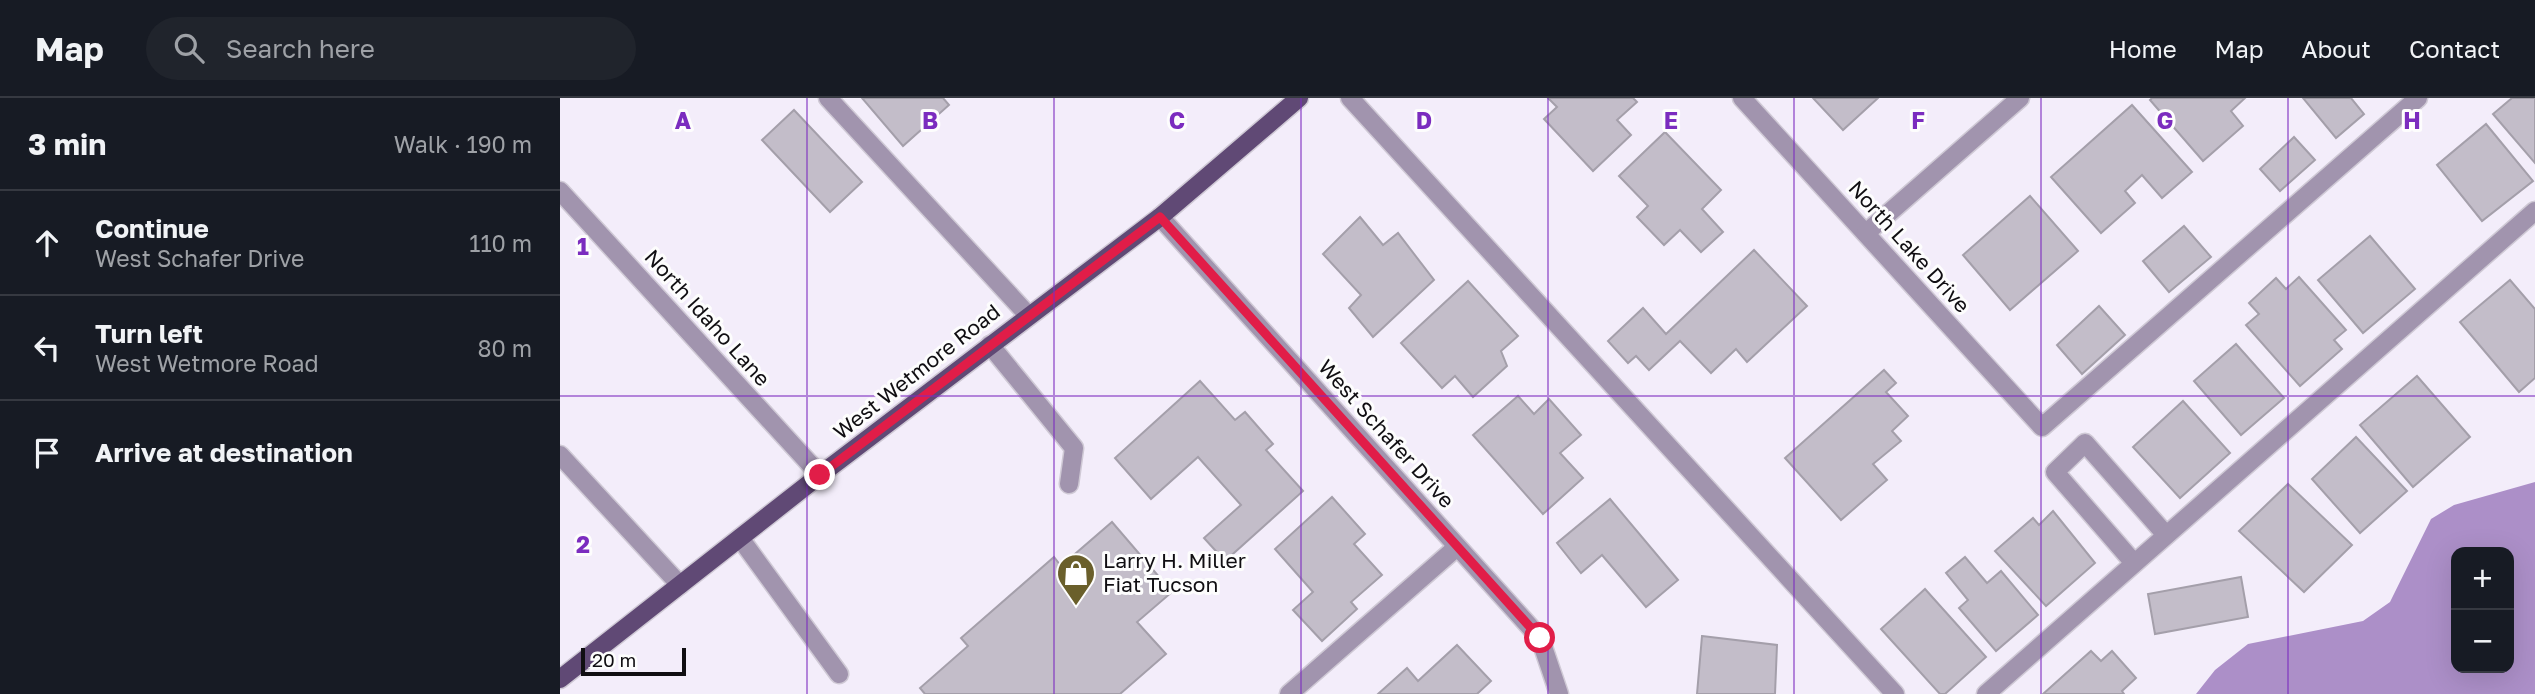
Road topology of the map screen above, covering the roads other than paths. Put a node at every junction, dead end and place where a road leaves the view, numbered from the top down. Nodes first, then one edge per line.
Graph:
1 (828, 98) edge
2 (1299, 98) edge
3 (1350, 98) edge
4 (1742, 98) edge
5 (2020, 98) edge
6 (2418, 98) edge
7 (560, 191) edge
8 (2535, 211) edge
9 (1160, 217) junction
10 (1866, 233) junction
11 (1028, 315) junction
12 (990, 345) junction
13 (560, 455) edge
14 (820, 475) junction
15 (1069, 484) dead end
16 (2166, 535) junction
17 (740, 538) junction
18 (1457, 547) junction
19 (2134, 563) junction
20 (680, 585) junction
21 (839, 674) dead end
22 (560, 679) edge
23 (1290, 694) edge
24 (1559, 694) edge
25 (1895, 694) edge
26 (1986, 694) edge

1 - 11 street
2 - 9 main road, West Wetmore Road
3 - 25 street
4 - 10 street, North Lake Drive
5 - 10 street
6 - 10 street, North Lake Drive
7 - 14 street, North Idaho Lane
8 - 16 street
9 - 11 main road, West Wetmore Road
9 - 18 street, West Schafer Drive
11 - 12 main road, West Wetmore Road
12 - 14 main road, West Wetmore Road
12 - 15 street
13 - 20 street
14 - 17 main road, West Wetmore Road
16 - 19 street
16 - 19 street
17 - 20 main road, West Wetmore Road
17 - 21 street
18 - 23 street
18 - 24 street, West Schafer Drive
19 - 26 street
20 - 22 main road, West Wetmore Road

